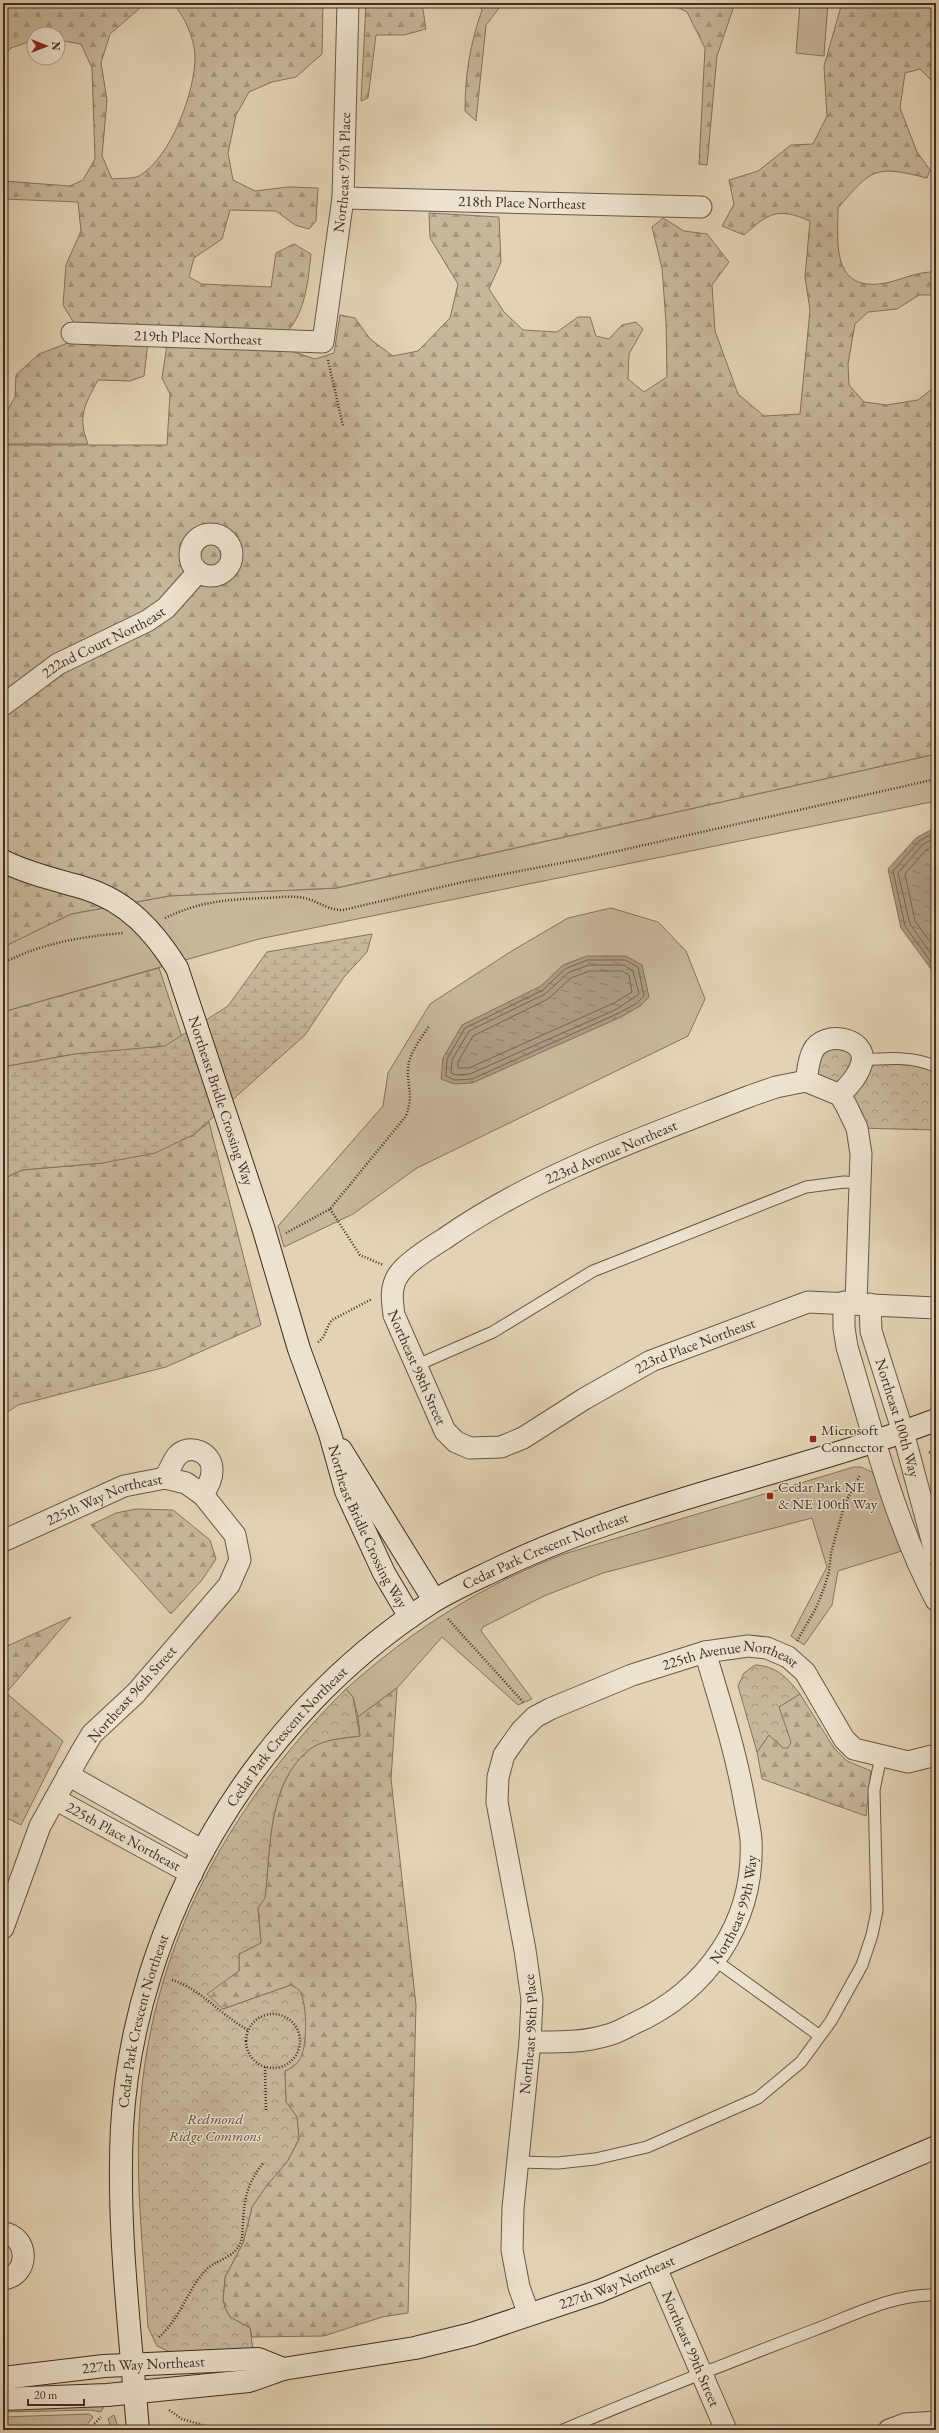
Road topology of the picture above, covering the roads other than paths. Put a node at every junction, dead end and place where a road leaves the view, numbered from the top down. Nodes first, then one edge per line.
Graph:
1 (348, 3) edge
2 (343, 198) junction
3 (701, 207) dead end
4 (72, 333) dead end
5 (324, 342) joint
6 (198, 572) dead end
7 (3, 705) edge
8 (3, 861) edge
9 (862, 1060) junction
10 (936, 1067) edge
11 (806, 1081) junction
12 (840, 1095) junction
13 (860, 1183) junction
14 (399, 1273) joint
15 (857, 1303) junction
16 (936, 1308) edge
17 (415, 1366) junction
18 (936, 1420) edge
19 (903, 1432) junction
20 (330, 1434) junction
21 (876, 1441) junction
22 (470, 1448) joint
23 (165, 1478) junction
24 (203, 1494) junction
25 (235, 1535) joint
26 (3, 1541) edge
27 (936, 1555) edge
28 (434, 1600) junction
29 (936, 1600) edge
30 (410, 1617) junction
31 (705, 1652) junction
32 (504, 1755) joint
33 (936, 1755) edge
34 (881, 1756) junction
35 (68, 1775) junction
36 (55, 1799) junction
37 (203, 1851) junction
38 (192, 1874) junction
39 (3, 1928) edge
40 (716, 1961) junction
41 (820, 2036) junction
42 (530, 2042) junction
43 (936, 2147) edge
44 (518, 2162) junction
45 (3, 2233) edge
46 (656, 2268) junction
47 (3, 2279) edge
48 (936, 2295) edge
49 (529, 2315) junction
50 (133, 2364) junction
51 (283, 2368) junction
52 (702, 2372) junction
53 (3, 2378) edge
54 (135, 2392) junction
55 (3, 2399) edge
56 (936, 2422) edge
57 (138, 2430) edge
58 (563, 2430) edge
59 (726, 2430) edge
60 (889, 2430) edge

1 - 2 street, Northeast 97th Place
2 - 3 street, 218th Place Northeast
2 - 5 street, Northeast 97th Place
4 - 5 street, 219th Place Northeast
6 - 7 street, 222nd Court Northeast
8 - 20 street, Northeast Bridle Crossing Way
9 - 10 lane
9 - 11 street
9 - 12 street
11 - 12 street
11 - 14 street, 223rd Avenue Northeast
12 - 13 street, Northeast 100th Way
13 - 15 street, Northeast 100th Way
13 - 17 lane
14 - 17 street, Northeast 98th Street
15 - 16 street, 223rd Place Northeast
15 - 19 street, Northeast 100th Way
15 - 21 street, Northeast 100th Way
15 - 22 street, 223rd Place Northeast
17 - 22 street, Northeast 98th Street
18 - 19 street, Cedar Park Crescent Northeast
19 - 21 street, Cedar Park Crescent Northeast
19 - 27 street, Northeast 100th Way
20 - 28 street, Northeast Bridle Crossing Way
20 - 30 street, Northeast Bridle Crossing Way
21 - 28 street, Cedar Park Crescent Northeast
21 - 29 street, Northeast 100th Way
23 - 24 street, 225th Way Northeast
23 - 24 street
23 - 26 street, 225th Way Northeast
24 - 25 street, 225th Way Northeast
25 - 35 street, Northeast 96th Street
28 - 30 street, Cedar Park Crescent Northeast
30 - 37 street, Cedar Park Crescent Northeast
31 - 32 street, 225th Avenue Northeast
31 - 34 street, 225th Avenue Northeast
31 - 40 street, Northeast 99th Way
32 - 42 street, Northeast 98th Place
33 - 34 street, 225th Avenue Northeast
34 - 41 lane
35 - 36 street, Northeast 96th Street
35 - 37 street, 225th Place Northeast
36 - 38 street, 225th Place Northeast
36 - 39 street, Northeast 96th Street
37 - 38 street, Cedar Park Crescent Northeast
38 - 50 street, Cedar Park Crescent Northeast
40 - 41 lane
40 - 42 street, Northeast 99th Way
41 - 44 lane
42 - 44 street, Northeast 98th Place
43 - 46 street, 227th Way Northeast
44 - 49 street, Northeast 98th Place
45 - 47 street
46 - 49 street, 227th Way Northeast
46 - 52 street, Northeast 99th Street
48 - 52 lane
49 - 51 street, 227th Way Northeast
50 - 51 street, 227th Way Northeast
50 - 53 street, 227th Way Northeast
50 - 54 street, Cedar Park Crescent Northeast
51 - 54 street, 227th Way Northeast
52 - 58 lane
52 - 59 street, Northeast 99th Street
54 - 55 street, 227th Way Northeast
54 - 57 street, Cedar Park Crescent Northeast
56 - 60 street

